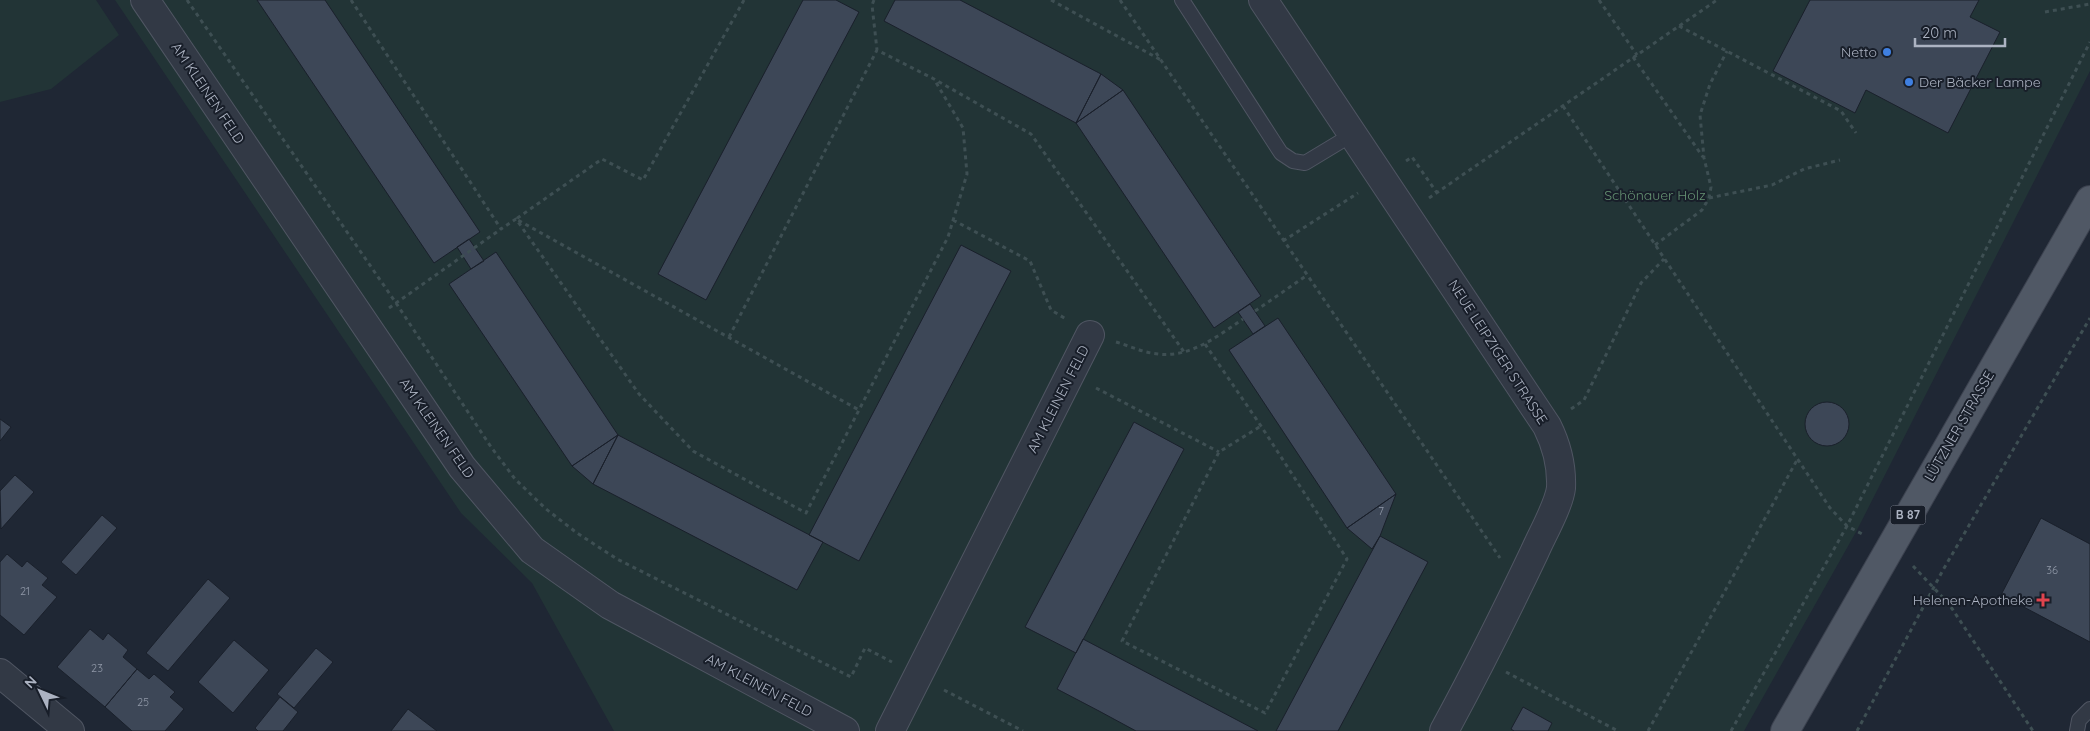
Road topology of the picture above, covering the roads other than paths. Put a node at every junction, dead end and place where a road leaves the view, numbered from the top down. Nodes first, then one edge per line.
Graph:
1 (145, 0) edge
2 (1182, 0) edge
3 (1263, 0) edge
4 (1353, 134) junction
5 (2090, 200) edge
6 (1090, 335) road end
7 (0, 673) edge
8 (2090, 708) edge
9 (70, 731) edge
10 (845, 731) edge
11 (890, 731) edge
12 (1444, 731) edge
13 (1785, 731) edge
14 (2077, 731) edge

1 - 10 street, AM KLEINEN FELD
2 - 4 lane
3 - 4 street, NEUE LEIPZIGER STRASSE
4 - 12 street, NEUE LEIPZIGER STRASSE
5 - 13 main road, LÜTZNER STRASSE / B 87
6 - 11 street, AM KLEINEN FELD
7 - 9 street
8 - 14 lane

